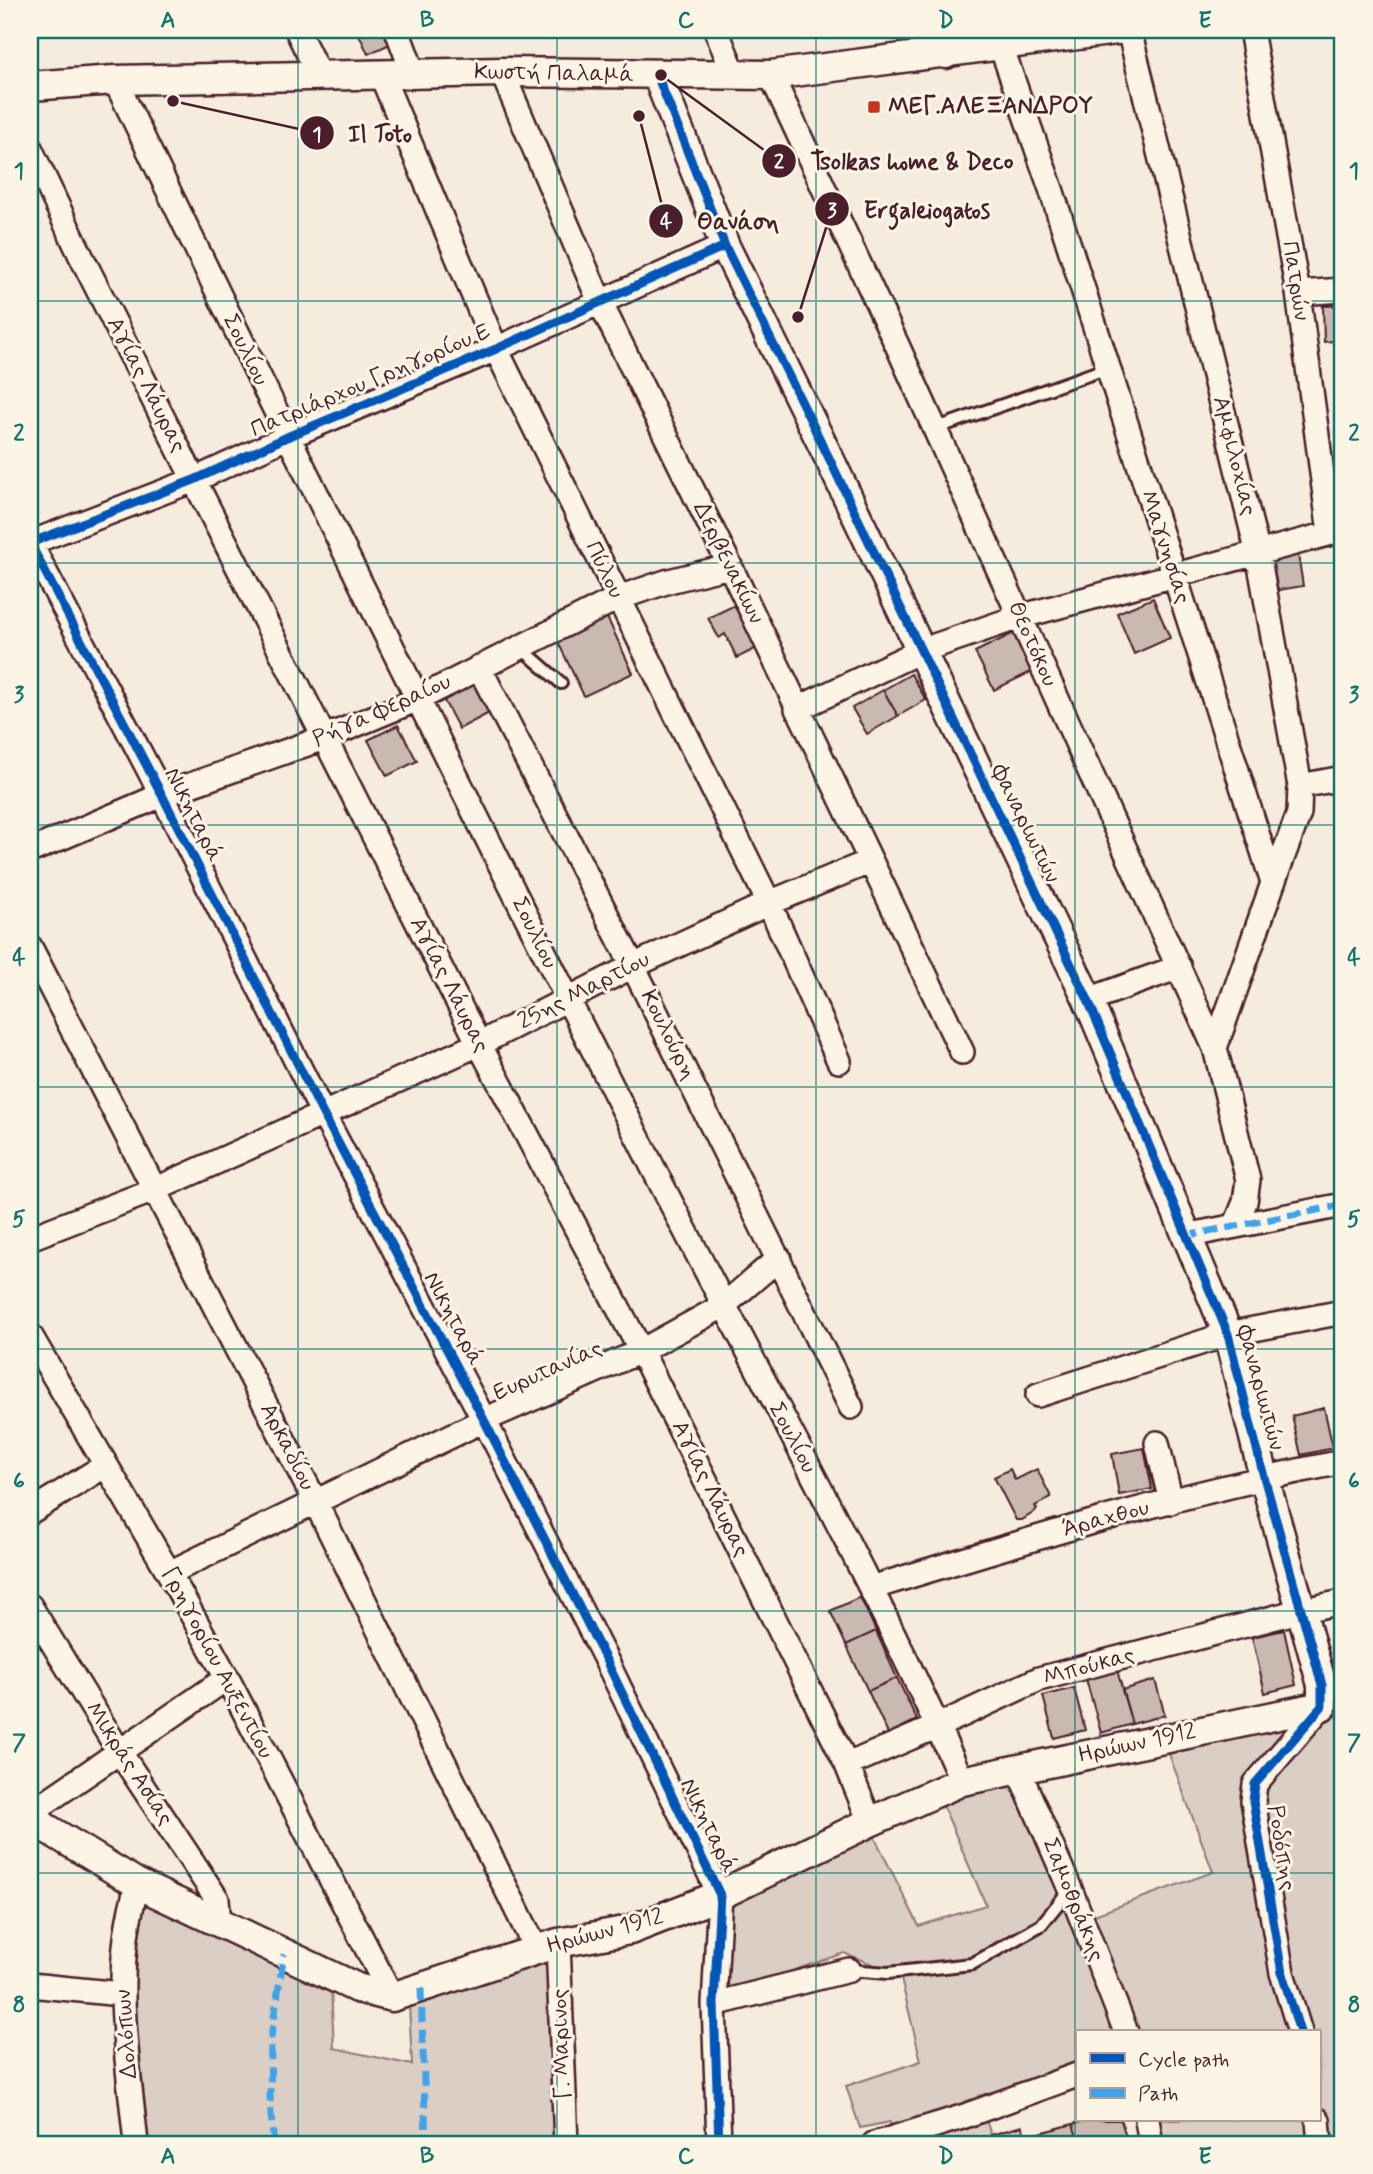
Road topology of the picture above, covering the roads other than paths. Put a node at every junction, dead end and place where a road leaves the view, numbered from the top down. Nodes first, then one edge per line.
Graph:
1 (297, 30) edge
2 (397, 30) edge
3 (716, 30) edge
4 (1117, 30) edge
5 (1129, 30) edge
6 (1251, 30) edge
7 (1067, 33) edge
8 (942, 42) edge
9 (1001, 46) junction
10 (502, 72) junction
11 (413, 73) junction
12 (381, 74) junction
13 (319, 75) junction
14 (656, 75) junction
15 (771, 75) junction
16 (735, 76) junction
17 (115, 80) junction
18 (30, 86) edge
19 (30, 148) edge
20 (724, 246) junction
21 (1343, 290) edge
22 (1298, 293) junction
23 (600, 302) junction
24 (496, 349) junction
25 (1108, 368) junction
26 (934, 429) junction
27 (287, 437) junction
28 (194, 481) junction
29 (1337, 532) edge
30 (30, 543) edge
31 (1258, 554) junction
32 (730, 566) junction
33 (1174, 575) junction
34 (618, 598) junction
35 (1019, 617) junction
36 (520, 647) junction
37 (920, 651) junction
38 (479, 667) junction
39 (561, 683) dead end
40 (418, 699) junction
41 (797, 709) junction
42 (324, 738) junction
43 (1343, 778) edge
44 (1300, 786) junction
45 (162, 795) junction
46 (30, 851) edge
47 (869, 862) junction
48 (1273, 883) junction
49 (769, 903) junction
50 (30, 947) edge
51 (633, 966) junction
52 (1179, 967) junction
53 (568, 1000) junction
54 (1088, 1000) junction
55 (479, 1044) junction
56 (1215, 1048) junction
57 (962, 1052) dead end
58 (839, 1061) dead end
59 (323, 1114) junction
60 (155, 1190) junction
61 (1343, 1205) edge
62 (1236, 1224) junction
63 (1185, 1236) junction
64 (30, 1238) edge
65 (779, 1258) junction
66 (723, 1306) junction
67 (1343, 1312) edge
68 (1228, 1334) junction
69 (30, 1335) edge
70 (641, 1351) junction
71 (1038, 1395) dead end
72 (851, 1407) dead end
73 (484, 1420) junction
74 (1157, 1443) dead end
75 (1343, 1462) edge
76 (106, 1465) junction
77 (1264, 1477) junction
78 (1171, 1502) junction
79 (316, 1503) junction
80 (30, 1511) edge
81 (169, 1573) junction
82 (871, 1588) junction
83 (1343, 1602) edge
84 (30, 1606) edge
85 (1303, 1610) junction
86 (227, 1678) junction
87 (1322, 1706) junction
88 (938, 1726) junction
89 (119, 1751) junction
90 (847, 1765) junction
91 (1018, 1769) junction
92 (962, 1781) junction
93 (870, 1822) junction
94 (34, 1824) edge
95 (138, 1884) junction
96 (1070, 1889) junction
97 (720, 1895) junction
98 (219, 1923) junction
99 (547, 1947) junction
100 (849, 1970) joint
101 (30, 1985) edge
102 (121, 1994) junction
103 (392, 1997) junction
104 (714, 2004) junction
105 (1125, 2030) edge
106 (1299, 2030) edge
107 (1076, 2076) edge
108 (1147, 2122) edge
109 (1318, 2122) edge
110 (136, 2144) edge
111 (566, 2144) edge
112 (719, 2144) edge
113 (874, 2144) edge
114 (1151, 2144) edge
115 (1320, 2144) edge

1 - 13 street
2 - 11 street
3 - 16 street
4 - 7 street, Κωστή Παλαμά
5 - 31 street, Αμφιλοχίας
6 - 22 street, Πατρών
7 - 9 street, Κωστή Παλαμά
8 - 9 street, Κωστή Παλαμά
8 - 15 street, Κωστή Παλαμά
9 - 25 street, Μαγνησίας
10 - 11 street, Κωστή Παλαμά
10 - 14 street, Κωστή Παλαμά
10 - 23 street, Δερβενακίων
11 - 12 street, Κωστή Παλαμά
12 - 13 street, Κωστή Παλαμά
12 - 24 street, Πύλου
13 - 17 street, Κωστή Παλαμά
14 - 16 street, Κωστή Παλαμά
14 - 20 street, Φαναριωτών
15 - 16 street, Κωστή Παλαμά
15 - 26 street, Θεοτόκου
17 - 18 street, Κωστή Παλαμά
17 - 27 street, Σουλίου
19 - 28 street, Αγίας Λάυρας
20 - 23 street, Πατριάρχου Γρηγορίου Ε
20 - 37 street, Φαναριωτών
21 - 22 street
22 - 29 street, Πατρών
23 - 24 street, Πατριάρχου Γρηγορίου Ε
23 - 32 street, Δερβενακίων
24 - 27 street, Πατριάρχου Γρηγορίου Ε
24 - 34 street, Πύλου
25 - 26 lane
25 - 33 street, Μαγνησίας
26 - 35 street, Θεοτόκου
27 - 28 street, Πατριάρχου Γρηγορίου Ε
27 - 40 street, Σουλίου
28 - 30 street, Πατριάρχου Γρηγορίου Ε
28 - 42 street, Αγίας Λάυρας
29 - 31 street
30 - 45 street, Νικηταρά
31 - 33 street
31 - 44 street, Αμφιλοχίας
32 - 34 street, Ρήγα Φεραίου
32 - 41 street, Δερβενακίων
33 - 35 street
33 - 48 street, Μαγνησίας
34 - 36 street, Ρήγα Φεραίου
34 - 49 street, Πύλου
35 - 37 street
35 - 52 street, Θεοτόκου
36 - 38 street, Ρήγα Φεραίου
36 - 39 lane
37 - 41 street
37 - 54 street, Φαναριωτών
38 - 40 street, Ρήγα Φεραίου
38 - 51 street, Κουλούρη
40 - 42 street, Ρήγα Φεραίου
40 - 53 street, Σουλίου
41 - 47 street, Δερβενακίων
42 - 45 street, Ρήγα Φεραίου
42 - 55 street, Αγίας Λάυρας
43 - 44 street
44 - 48 street, Αμφιλοχίας
45 - 46 street, Ρήγα Φεραίου
45 - 59 street, Νικηταρά
47 - 49 street, 25ης Μαρτίου
47 - 57 street, Δερβενακίων
48 - 56 street
49 - 51 street, 25ης Μαρτίου
49 - 58 street, Πύλου
50 - 60 street, Αρκαδίου
51 - 53 street, 25ης Μαρτίου
51 - 65 street, Κουλούρη
52 - 54 street
52 - 56 street, Θεοτόκου
53 - 55 street, 25ης Μαρτίου
53 - 66 street, Σουλίου
54 - 63 street, Φαναριωτών
55 - 59 street, 25ης Μαρτίου
55 - 70 street, Αγίας Λάυρας
56 - 62 street, Θεοτόκου
59 - 60 street, 25ης Μαρτίου
59 - 73 street, Νικηταρά
60 - 64 street, 25ης Μαρτίου
60 - 79 street, Αρκαδίου
61 - 62 street
62 - 63 street
63 - 68 street, Φαναριωτών
65 - 66 street, Ευρυτανίας
65 - 72 street, Κουλούρη
66 - 70 street, Ευρυτανίας
66 - 82 street, Σουλίου
67 - 68 street
68 - 71 street
68 - 77 street, Φαναριωτών
69 - 76 street, Γρηγορίου Αυξεντίου
70 - 73 street, Ευρυτανίας
70 - 90 street, Αγίας Λάυρας
73 - 79 street, Ευρυτανίας
73 - 97 street, Νικηταρά
74 - 78 street
75 - 77 street, Άραχθου
76 - 80 street
76 - 81 street, Γρηγορίου Αυξεντίου
77 - 78 street, Άραχθου
77 - 85 street, Φαναριωτών
78 - 82 street, Άραχθου
79 - 81 street, Ευρυτανίας
79 - 99 street, Αρκαδίου
81 - 86 street, Γρηγορίου Αυξεντίου
82 - 88 street, Σουλίου
83 - 85 street, Μπούκας
84 - 89 street, Μικράς Ασίας
85 - 87 street
85 - 88 street, Μπούκας
86 - 89 street
86 - 103 street, Γρηγορίου Αυξεντίου
87 - 91 street, Ηρώων 1912
87 - 106 street, Ροδόπης
88 - 90 street, Μπούκας
88 - 92 street, Σουλίου
89 - 94 street
89 - 98 street, Μικράς Ασίας
90 - 93 street, Αγίας Λάυρας
91 - 92 street, Ηρώων 1912
91 - 96 street, Σαμοθράκης
92 - 93 street, Ηρώων 1912
93 - 97 street, Ηρώων 1912
94 - 95 street
95 - 98 street
95 - 102 street, Δολόπων
96 - 100 lane
96 - 105 street, Σαμοθράκης
97 - 99 street, Ηρώων 1912
97 - 104 street, Νικηταρά
98 - 103 street
99 - 103 street, Ηρώων 1912
99 - 111 street, Γ. Μαρινος
100 - 104 street
101 - 102 street
102 - 110 street, Δολόπων
104 - 112 street, Νικηταρά
107 - 113 street
108 - 114 street
109 - 115 street

